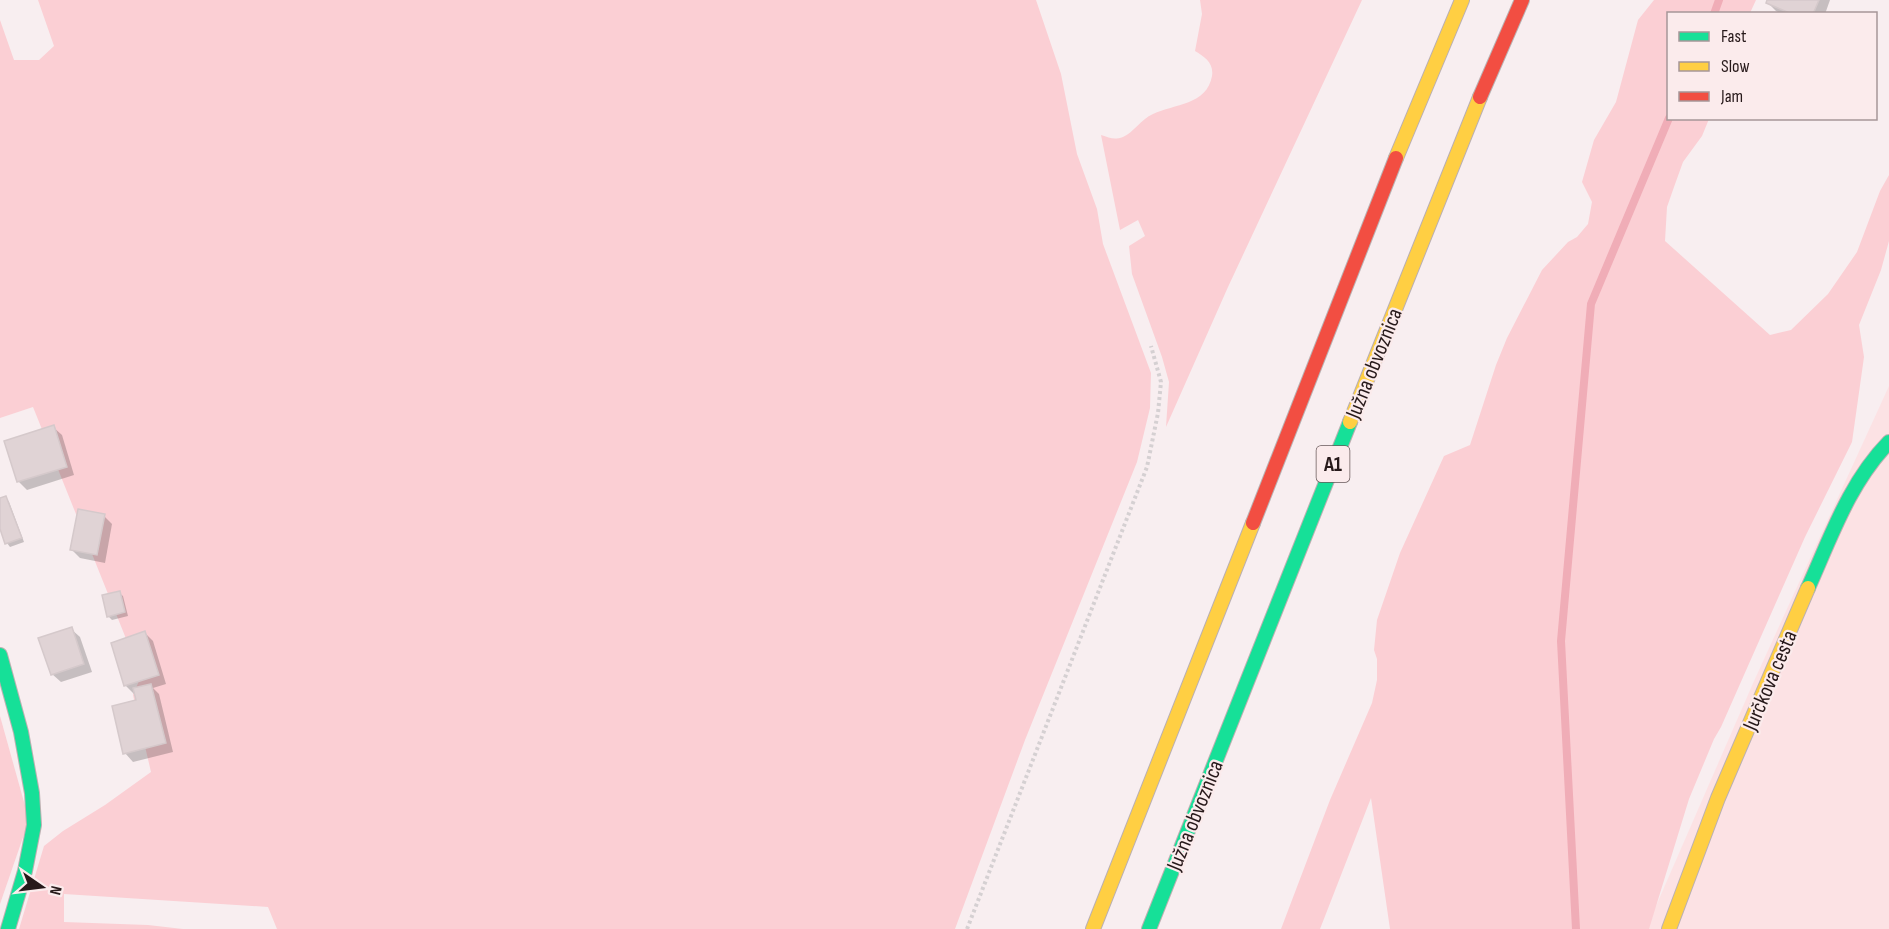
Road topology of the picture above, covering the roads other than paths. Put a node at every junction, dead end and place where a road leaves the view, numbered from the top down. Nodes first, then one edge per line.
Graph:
1 (1462, 0) edge
2 (1522, 0) edge
3 (1889, 442) edge
4 (0, 655) edge
5 (8, 929) edge
6 (1093, 929) edge
7 (1149, 929) edge
8 (1670, 929) edge

1 - 6 main road, A1
2 - 7 main road, Južna obvoznica / A1
3 - 8 main road, Jurčkova cesta
4 - 5 main road

